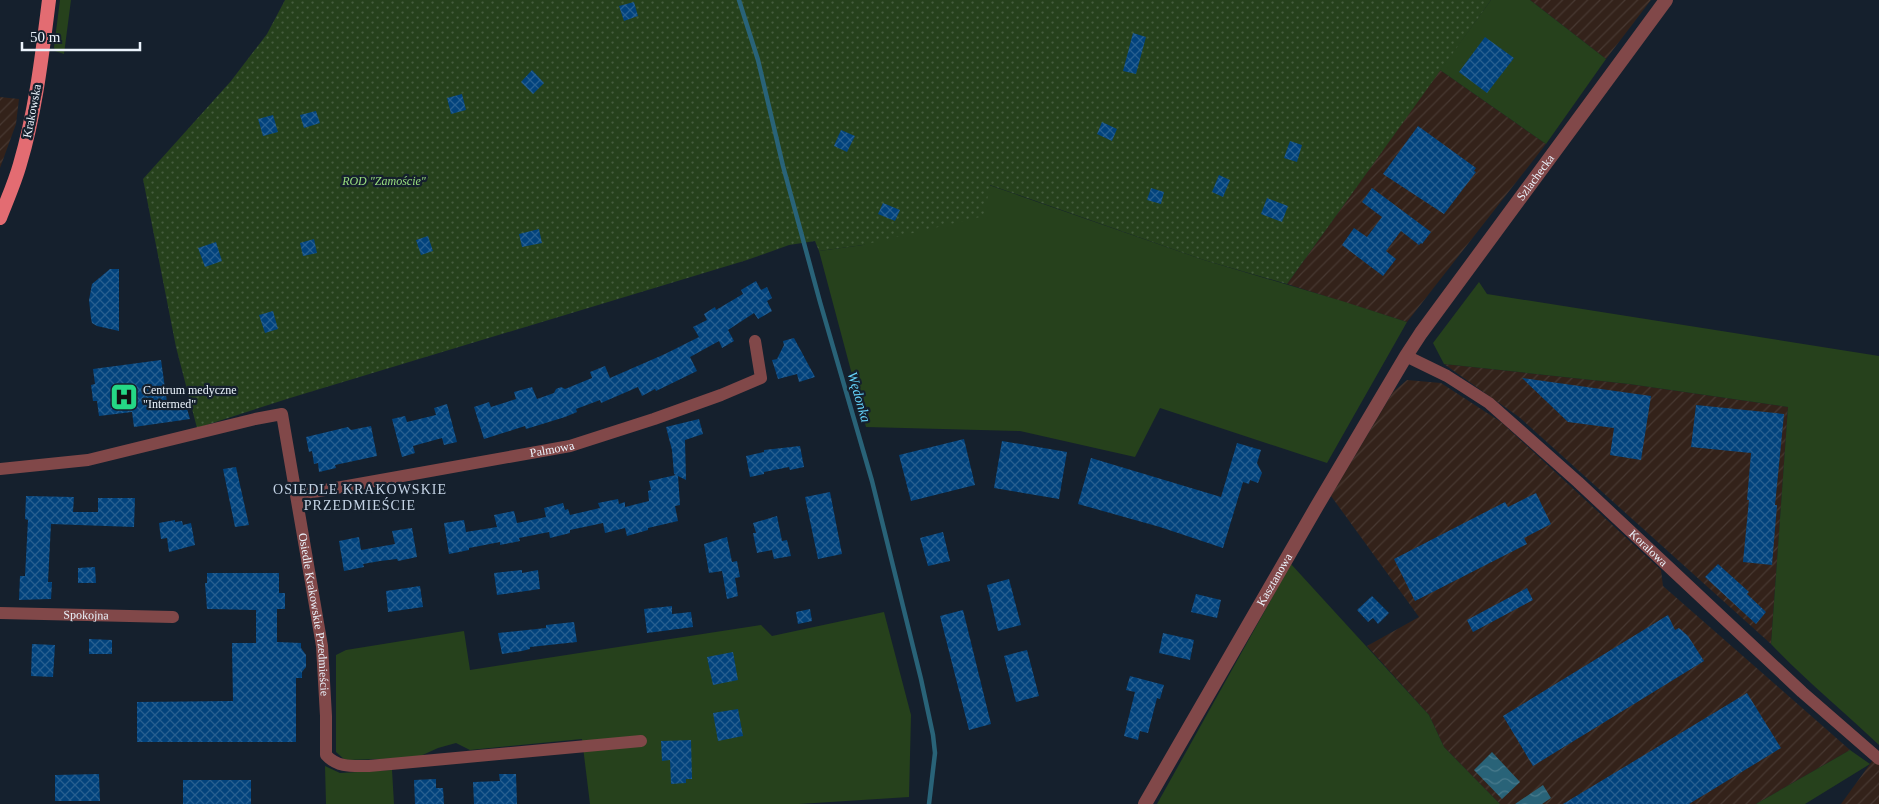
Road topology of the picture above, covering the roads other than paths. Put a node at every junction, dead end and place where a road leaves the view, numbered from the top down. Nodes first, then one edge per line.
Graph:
1 (49, 0) edge
2 (1666, 0) edge
3 (0, 218) edge
4 (755, 341) dead end
5 (1406, 356) junction
6 (0, 469) edge
7 (297, 495) junction
8 (0, 613) edge
9 (173, 617) dead end
10 (641, 741) dead end
11 (1879, 759) edge
12 (1145, 804) edge

1 - 3 main road, Krakowska
2 - 5 street, Szlachecka
4 - 7 street, Palmowa
5 - 11 street, Koralowa
5 - 12 street, Kasztanowa
6 - 7 street, Osiedle Krakowskie Przedmieście
7 - 10 street, Osiedle Krakowskie Przedmieście
8 - 9 street, Spokojna

